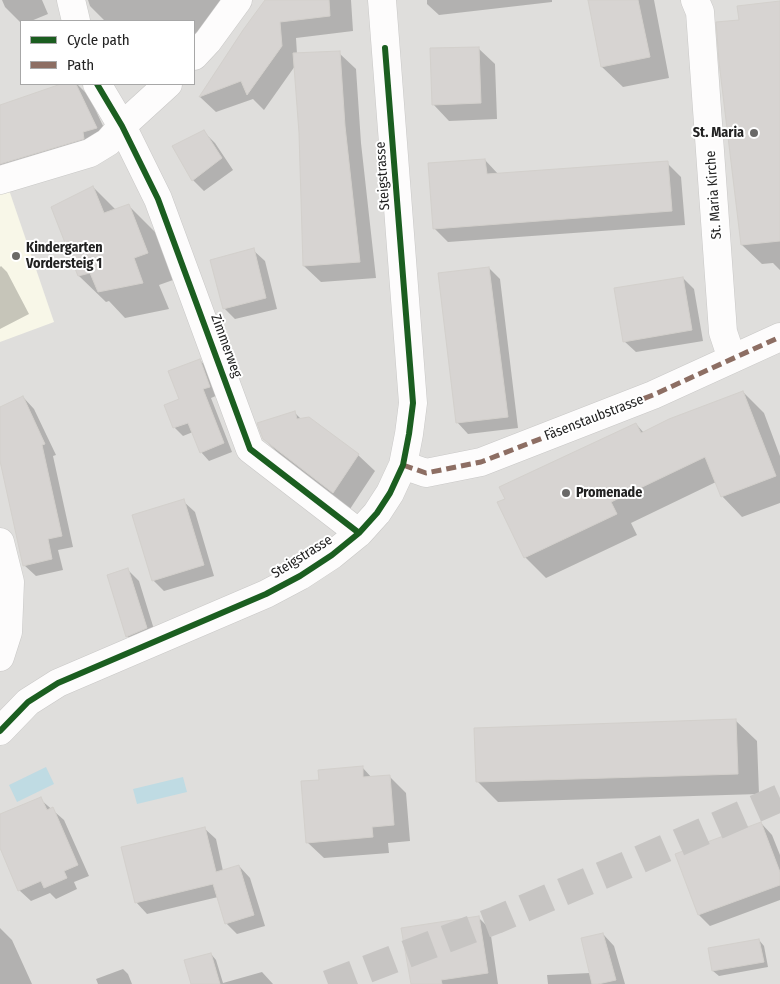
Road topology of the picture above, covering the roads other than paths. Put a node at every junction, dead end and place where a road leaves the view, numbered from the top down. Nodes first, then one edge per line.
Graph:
1 (71, 0) edge
2 (238, 0) edge
3 (382, 0) edge
4 (694, 0) edge
5 (76, 20) edge
6 (195, 55) edge
7 (98, 85) edge
8 (167, 85) edge
9 (122, 126) junction
10 (0, 180) edge
11 (780, 337) edge
12 (732, 360) junction
13 (403, 465) junction
14 (359, 533) junction
15 (0, 542) edge
16 (0, 657) edge
17 (0, 731) edge

1 - 5 street
2 - 6 street
3 - 13 street, Steigstrasse
4 - 12 street, St. Maria Kirche
7 - 9 street, Zimmerweg
8 - 9 street
9 - 10 street
9 - 14 street, Zimmerweg
11 - 12 street, Fäsenstaubstrasse
12 - 13 street, Fäsenstaubstrasse
13 - 14 street, Steigstrasse
14 - 17 street, Steigstrasse
15 - 16 street

